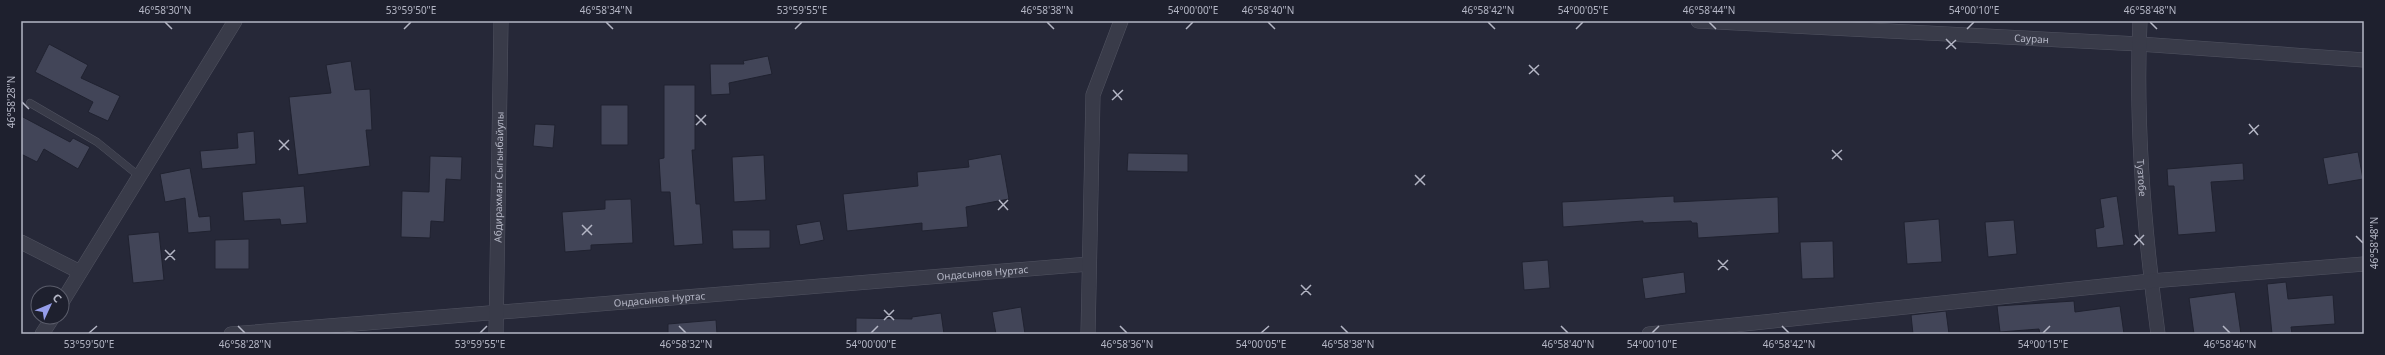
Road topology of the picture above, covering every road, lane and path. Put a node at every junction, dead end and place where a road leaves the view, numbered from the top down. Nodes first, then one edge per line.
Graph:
1 (236, 21) edge
2 (501, 21) edge
3 (1121, 21) edge
4 (1698, 21) edge
5 (2140, 21) edge
6 (1897, 26) edge
7 (2139, 44) junction
8 (2364, 60) edge
9 (30, 103) dead end
10 (139, 176) junction
11 (21, 242) edge
12 (1088, 264) junction
13 (2364, 264) edge
14 (80, 272) junction
15 (2150, 281) junction
16 (70, 289) edge
17 (497, 313) junction
18 (48, 325) edge
19 (42, 334) edge
20 (231, 334) edge
21 (496, 334) edge
22 (1088, 334) edge
23 (1649, 334) edge
24 (2158, 334) edge

1 - 10 street
2 - 17 street, Абдирахман Сыгынбайулы
3 - 12 street
4 - 6 street, Сауран
5 - 7 street, Тузтобе
6 - 7 street, Сауран
7 - 8 street, Сауран
7 - 15 street, Тузтобе
9 - 10 lane
10 - 14 street
11 - 14 street
12 - 17 street, Ондасынов Нуртас
12 - 22 street
13 - 15 street
14 - 16 street
15 - 23 street
15 - 24 street, Тузтобе
17 - 20 street, Ондасынов Нуртас
17 - 21 street, Абдирахман Сыгынбайулы
18 - 19 street

